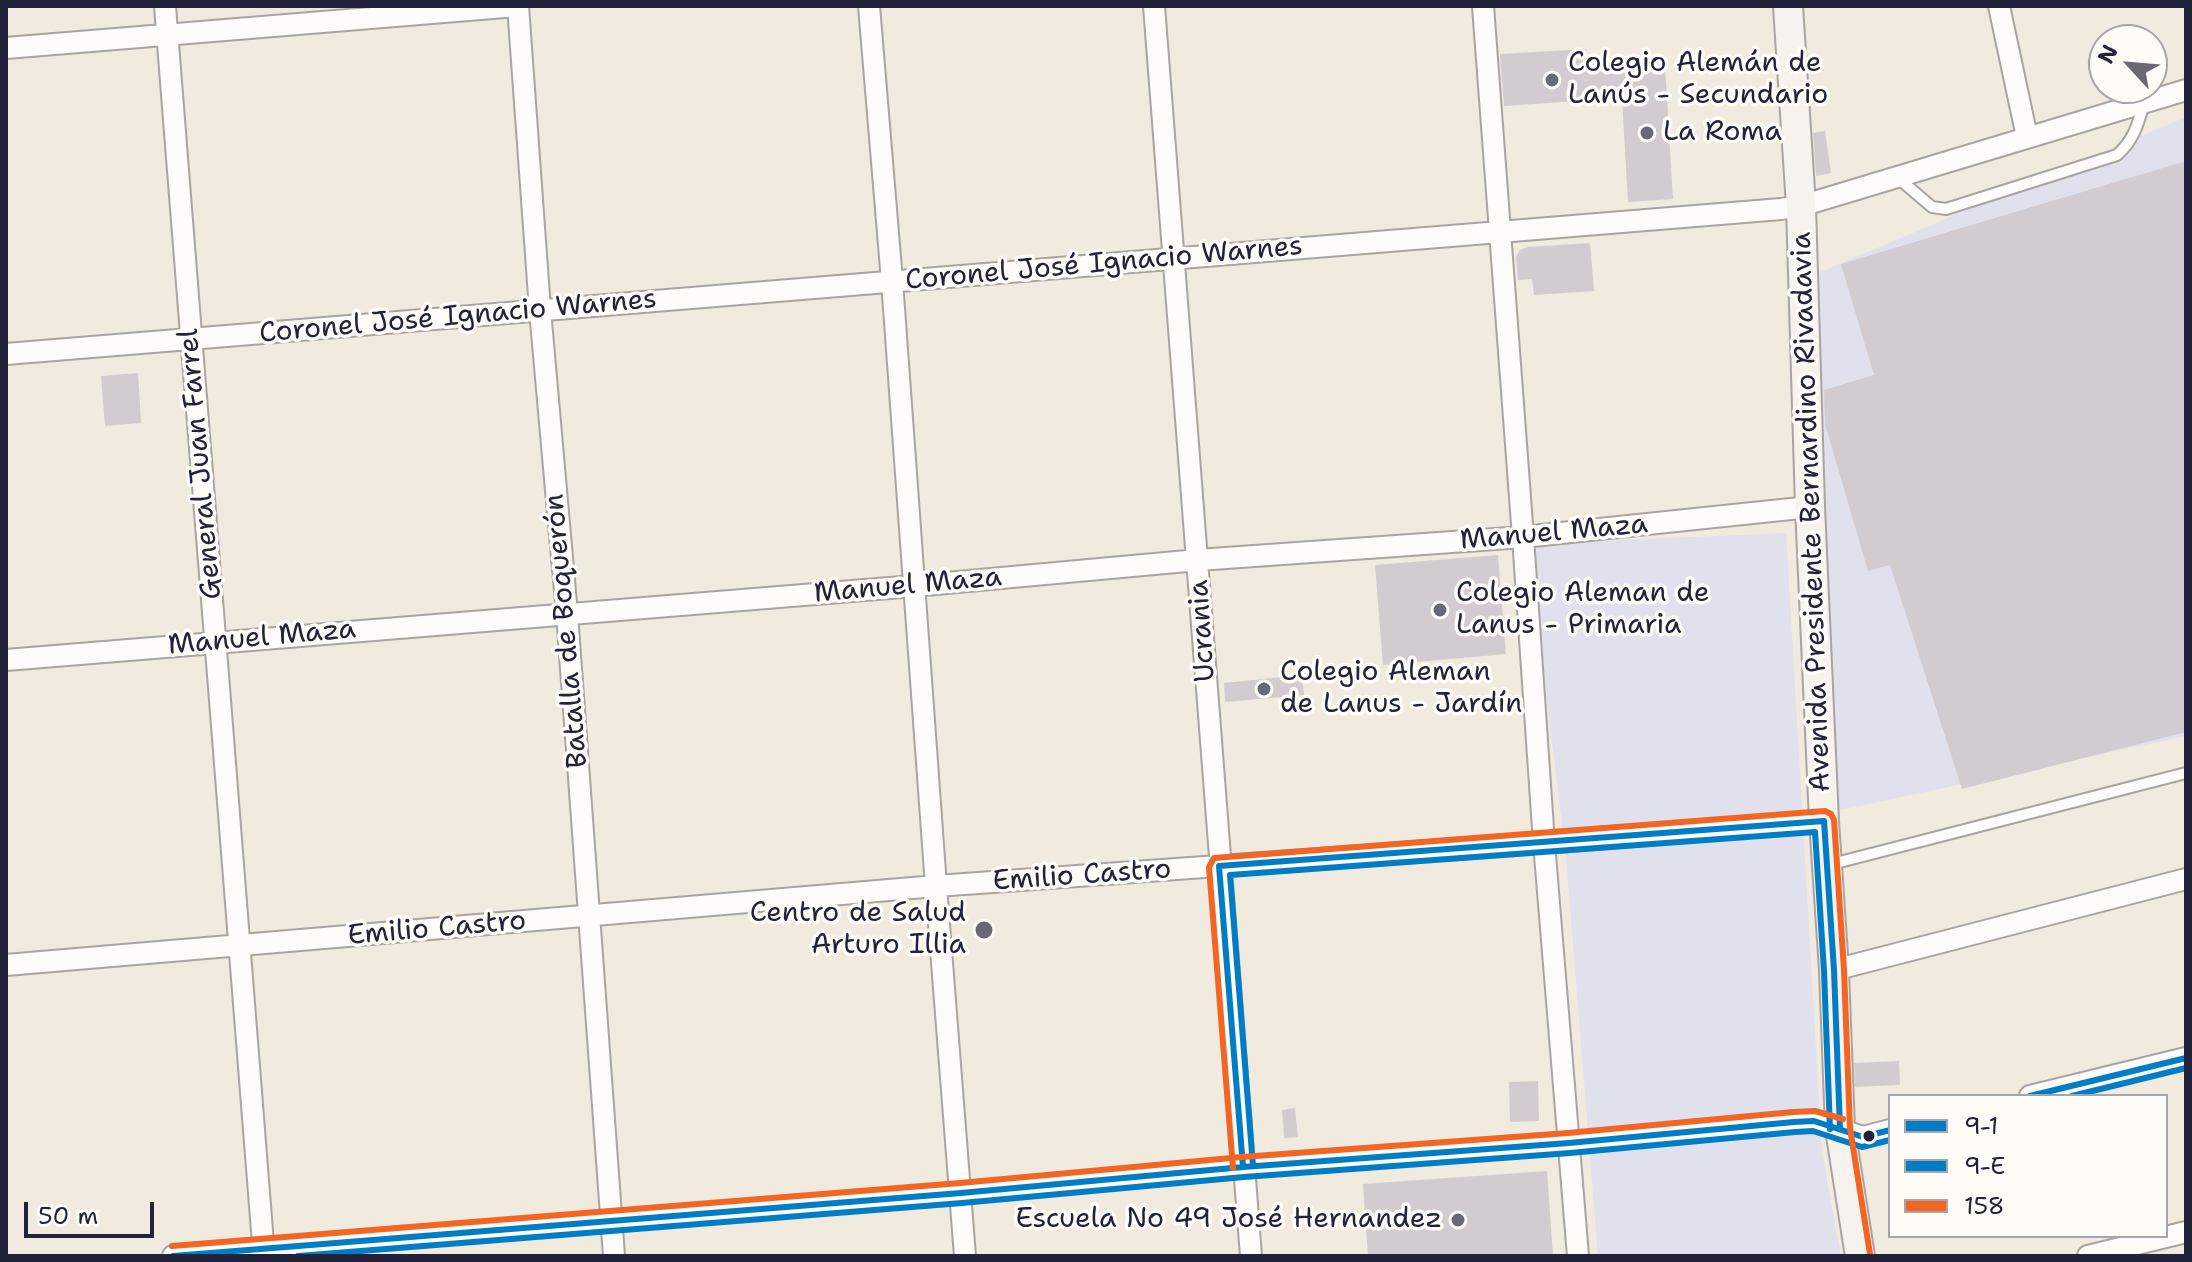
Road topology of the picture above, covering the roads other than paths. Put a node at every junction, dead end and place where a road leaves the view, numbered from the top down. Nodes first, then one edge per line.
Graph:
1 (165, 6) edge
2 (518, 6) edge
3 (869, 6) edge
4 (1154, 6) edge
5 (1483, 6) edge
6 (1788, 6) edge
7 (1999, 6) edge
8 (167, 33) junction
9 (6, 48) edge
10 (2141, 104) edge
11 (2144, 104) edge
12 (2027, 137) junction
13 (1897, 177) junction
14 (1801, 206) junction
15 (1500, 231) junction
16 (1174, 258) junction
17 (892, 281) junction
18 (540, 310) junction
19 (191, 339) junction
20 (6, 354) edge
21 (1810, 507) junction
22 (1523, 537) junction
23 (1198, 560) junction
24 (914, 586) junction
25 (567, 614) junction
26 (215, 641) junction
27 (6, 660) edge
28 (2186, 773) edge
29 (1824, 821) junction
30 (1544, 843) junction
31 (1827, 865) junction
32 (1219, 866) junction
33 (2186, 879) edge
34 (936, 886) junction
35 (590, 917) junction
36 (240, 946) junction
37 (6, 965) edge
38 (1834, 970) junction
39 (2186, 1058) edge
40 (2038, 1094) edge
41 (1840, 1129) junction
42 (1888, 1131) edge
43 (1569, 1143) junction
44 (1243, 1167) junction
45 (961, 1193) junction
46 (612, 1220) junction
47 (2162, 1238) edge
48 (264, 1252) edge
49 (173, 1256) edge
50 (614, 1256) edge
51 (965, 1256) edge
52 (1251, 1256) edge
53 (1578, 1256) edge
54 (1860, 1256) edge
55 (2088, 1256) edge

1 - 8 street, General Juan Farrel
2 - 8 street
2 - 18 street, Batalla de Boquerón
3 - 17 street
4 - 16 street, Ucrania
5 - 15 street
6 - 14 street, Avenida Presidente Bernardino Rivadavia
7 - 12 street
8 - 9 street
8 - 19 street, General Juan Farrel
10 - 12 street, Coronel José Ignacio Warnes
11 - 13 lane
12 - 13 street, Coronel José Ignacio Warnes
13 - 14 street, Coronel José Ignacio Warnes
14 - 15 street, Coronel José Ignacio Warnes
14 - 21 street, Avenida Presidente Bernardino Rivadavia
15 - 16 street, Coronel José Ignacio Warnes
15 - 22 street
16 - 17 street, Coronel José Ignacio Warnes
16 - 23 street, Ucrania
17 - 18 street, Coronel José Ignacio Warnes
17 - 24 street
18 - 19 street, Coronel José Ignacio Warnes
18 - 25 street, Batalla de Boquerón
19 - 20 street, Coronel José Ignacio Warnes
19 - 26 street, General Juan Farrel
21 - 22 street, Manuel Maza
21 - 29 street, Avenida Presidente Bernardino Rivadavia
22 - 23 street, Manuel Maza
22 - 30 street
23 - 24 street, Manuel Maza
23 - 32 street, Ucrania
24 - 25 street, Manuel Maza
24 - 34 street
25 - 26 street, Manuel Maza
25 - 35 street, Batalla de Boquerón
26 - 27 street, Manuel Maza
26 - 36 street, General Juan Farrel
28 - 31 lane
29 - 30 street, Emilio Castro
29 - 31 street, Avenida Presidente Bernardino Rivadavia
30 - 32 street, Emilio Castro
30 - 43 street
31 - 38 street, Avenida Presidente Bernardino Rivadavia
32 - 34 street, Emilio Castro
32 - 44 street, Ucrania
33 - 38 street
34 - 35 street, Emilio Castro
34 - 45 street
35 - 36 street, Emilio Castro
35 - 46 street, Batalla de Boquerón
36 - 37 street, Emilio Castro
36 - 48 street, General Juan Farrel
38 - 41 street, Avenida Presidente Bernardino Rivadavia
39 - 40 street
41 - 42 street
41 - 43 street
41 - 54 street, Avenida Presidente Bernardino Rivadavia
43 - 44 street
43 - 53 street
44 - 45 street
44 - 52 street, Ucrania
45 - 46 street
45 - 51 street
46 - 48 street
46 - 50 street, Batalla de Boquerón
47 - 55 street
48 - 49 street

